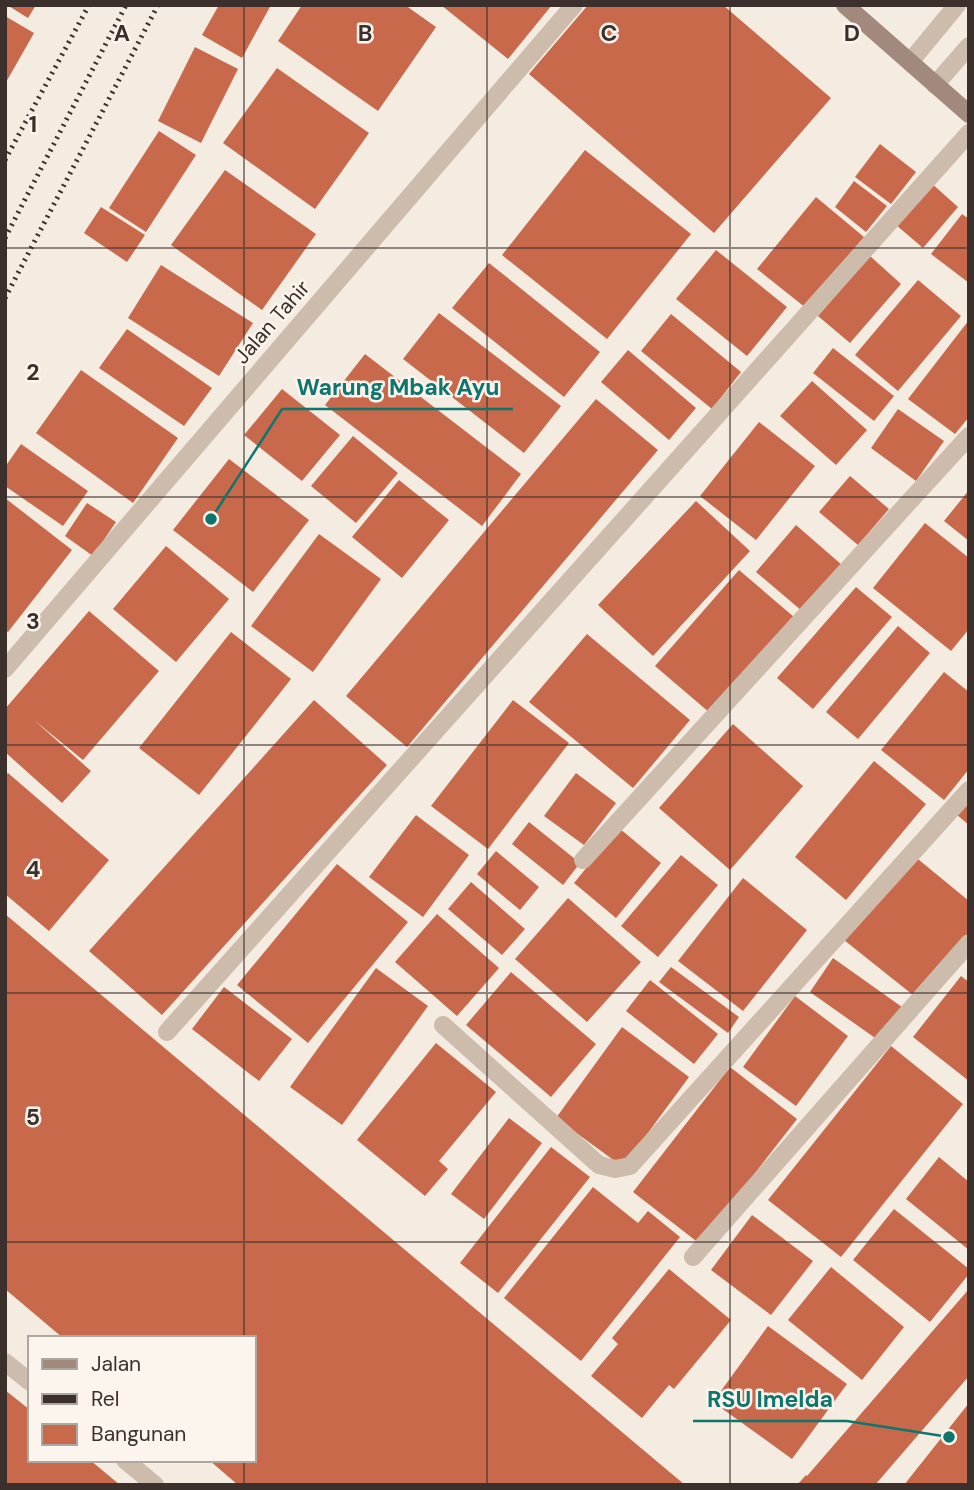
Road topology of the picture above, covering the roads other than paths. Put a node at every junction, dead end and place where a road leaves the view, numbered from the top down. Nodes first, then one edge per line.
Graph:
1 (574, 5) edge
2 (845, 5) edge
3 (957, 5) edge
4 (969, 46) edge
5 (910, 62) junction
6 (935, 85) junction
7 (969, 114) edge
8 (969, 133) edge
9 (969, 436) edge
10 (5, 668) edge
11 (969, 790) edge
12 (583, 860) dead end
13 (969, 943) edge
14 (443, 1025) dead end
15 (167, 1032) dead end
16 (693, 1257) dead end
17 (5, 1362) edge
18 (28, 1380) edge
19 (127, 1462) edge
20 (155, 1485) edge

1 - 10 street, Jalan Tahir
2 - 5 main road
3 - 5 street
4 - 6 street
5 - 6 main road
6 - 7 main road
8 - 15 street
9 - 12 street
11 - 14 street
13 - 16 street
17 - 18 street
19 - 20 street

